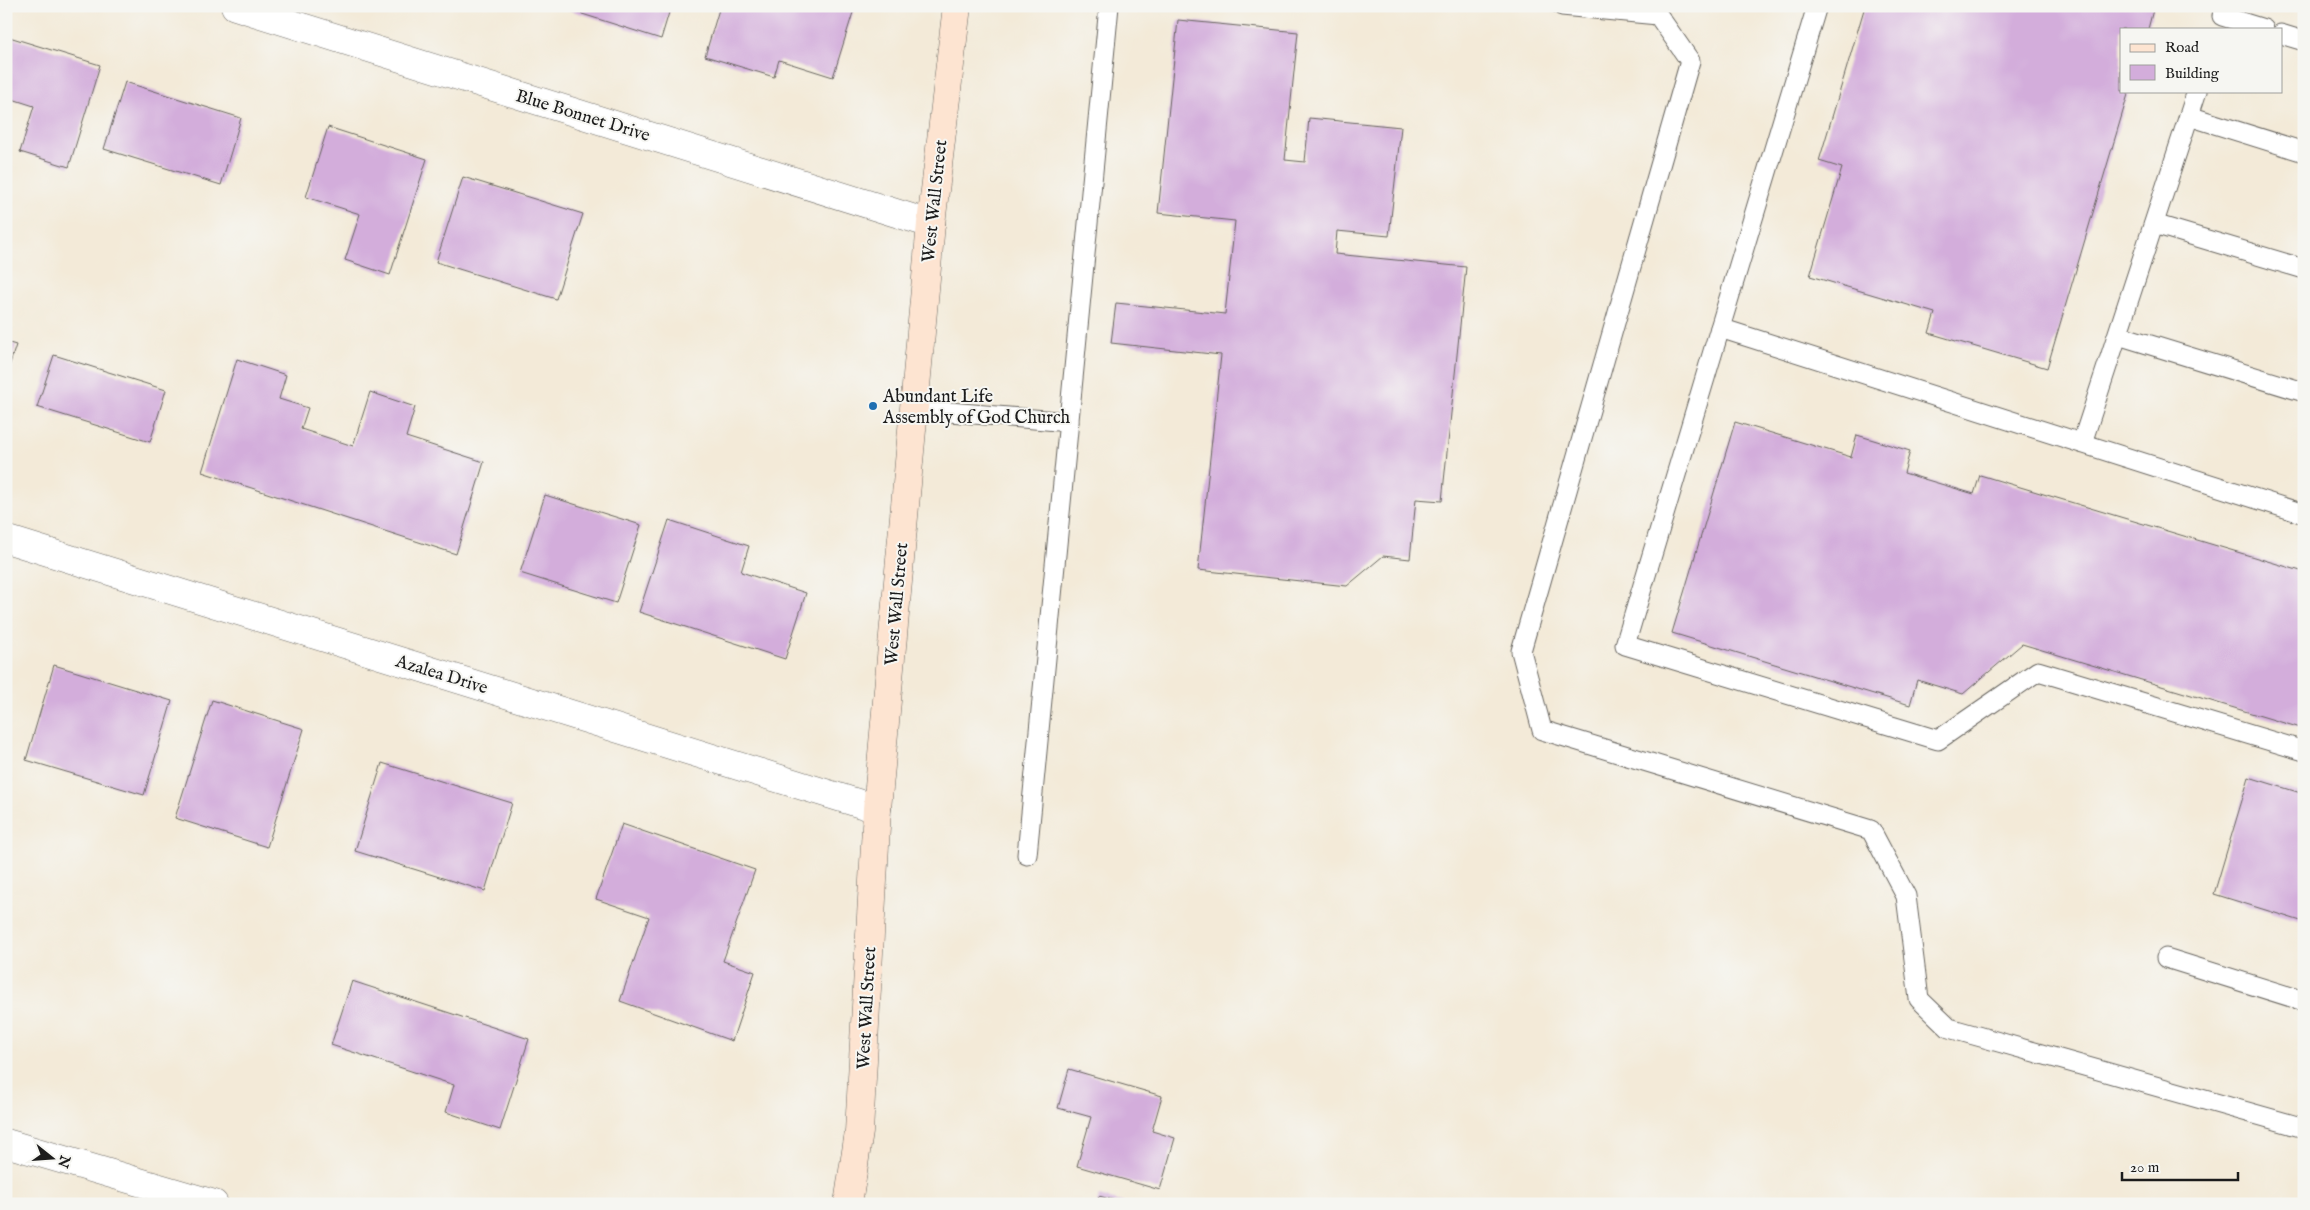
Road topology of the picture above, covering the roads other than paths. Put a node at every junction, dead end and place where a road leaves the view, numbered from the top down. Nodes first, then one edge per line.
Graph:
1 (235, 6) edge
2 (957, 6) edge
3 (1109, 6) edge
4 (1562, 6) edge
5 (1817, 6) edge
6 (2221, 17) edge
7 (2260, 28) edge
8 (2282, 34) edge
9 (2304, 41) edge
10 (2197, 92) edge
11 (2189, 116) junction
12 (2304, 152) edge
13 (931, 224) junction
14 (2154, 224) junction
15 (2304, 269) edge
16 (1720, 328) junction
17 (2118, 335) junction
18 (2304, 392) edge
19 (914, 409) junction
20 (1069, 422) junction
21 (2082, 442) junction
22 (2304, 514) edge
23 (6, 539) edge
24 (2304, 751) edge
25 (877, 808) junction
26 (1028, 854) dead end
27 (2166, 958) dead end
28 (2304, 1001) edge
29 (2304, 1128) edge
30 (6, 1143) edge
31 (214, 1204) edge
32 (848, 1204) edge

1 - 13 street, Blue Bonnet Drive
2 - 13 street, West Wall Street
3 - 20 lane
4 - 29 lane
5 - 16 lane
6 - 7 lane
8 - 9 lane
10 - 11 lane
11 - 12 lane
11 - 14 lane
13 - 19 street, West Wall Street
14 - 15 lane
14 - 17 lane
16 - 21 lane
16 - 24 lane
17 - 18 lane
17 - 21 lane
19 - 20 lane
19 - 25 street, West Wall Street
20 - 26 lane
21 - 22 lane
23 - 25 street, Azalea Drive
25 - 32 street, West Wall Street
27 - 28 lane
30 - 31 street

